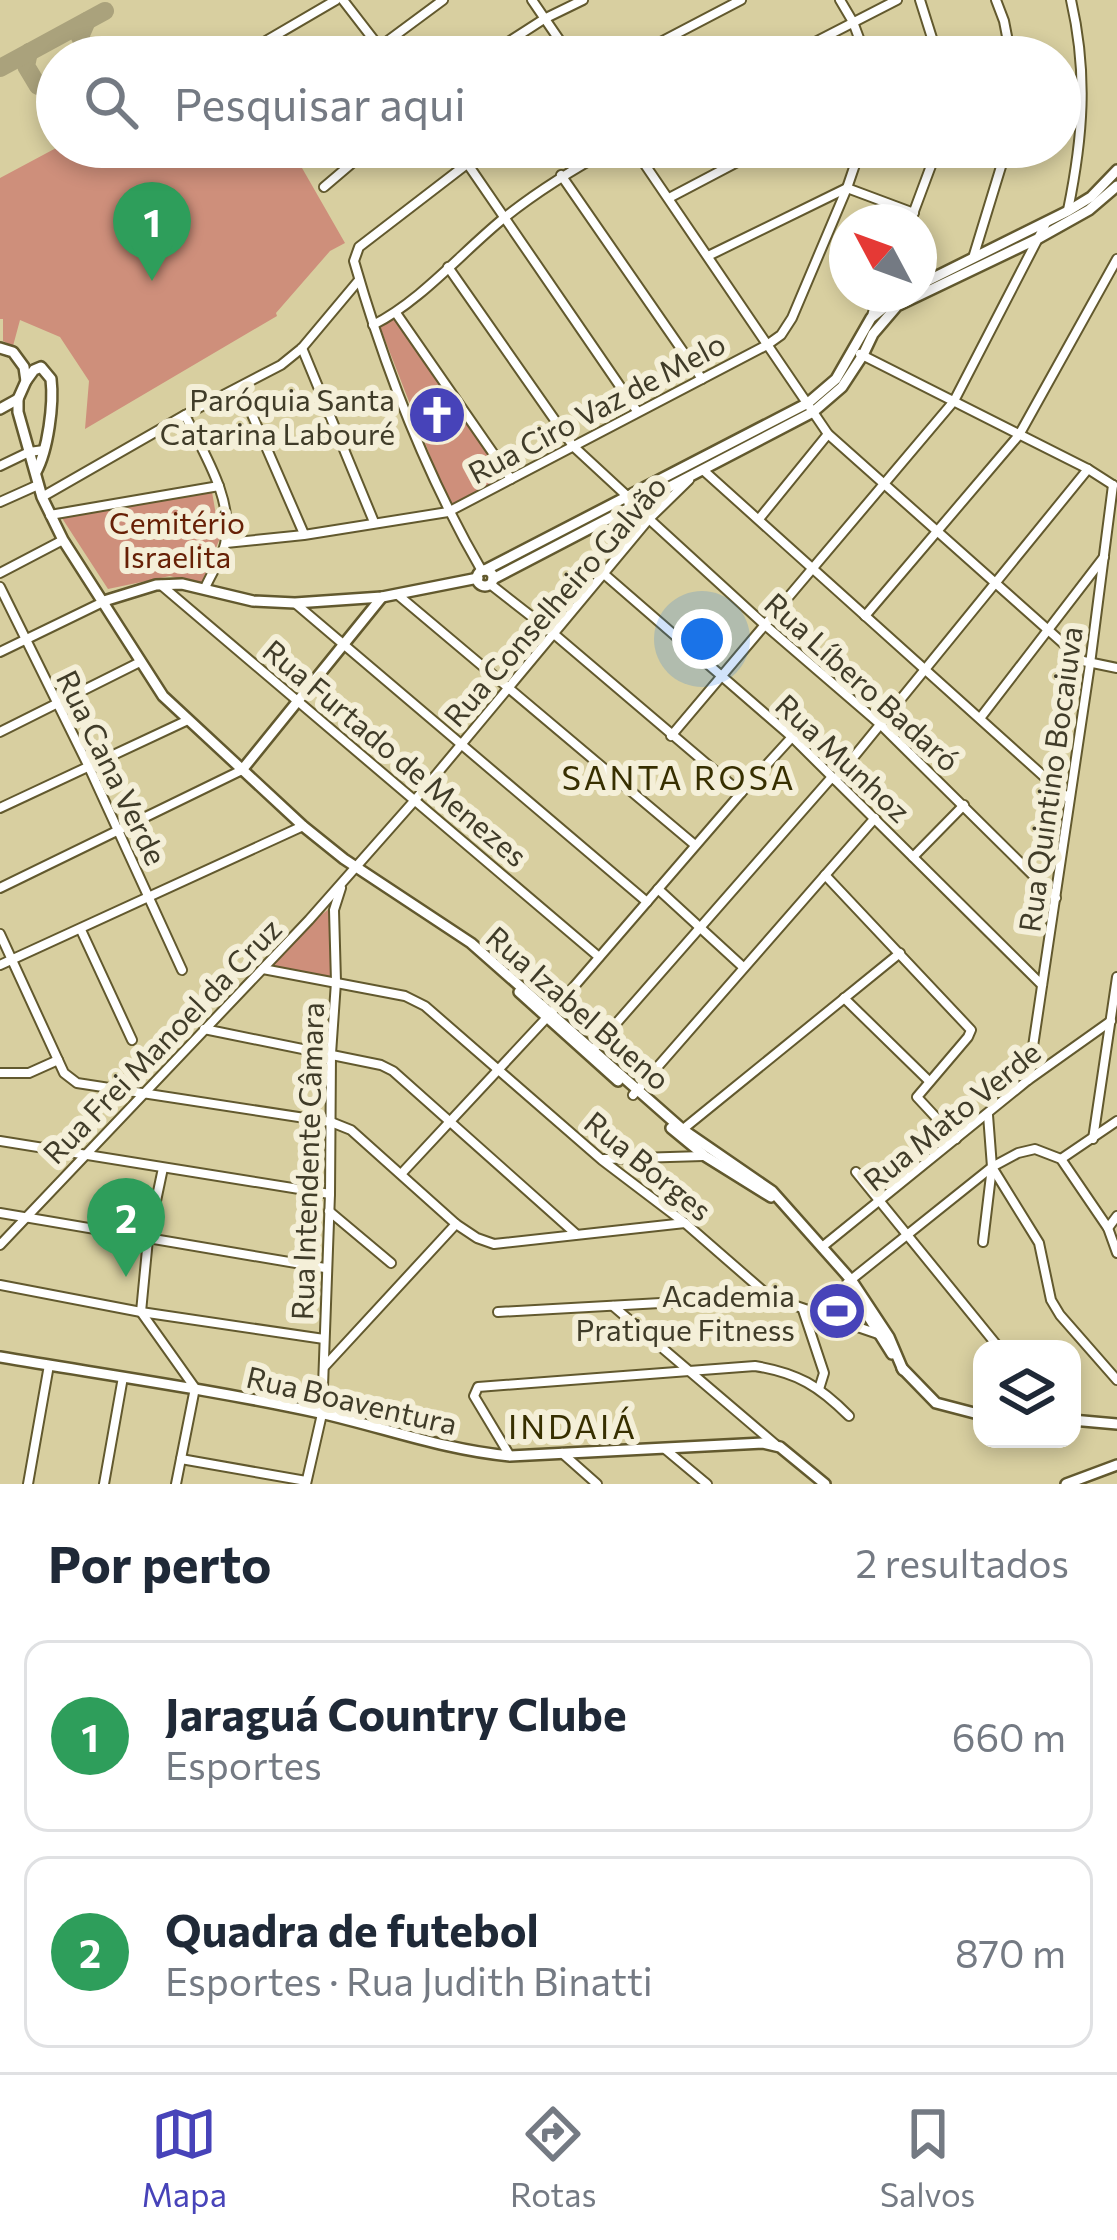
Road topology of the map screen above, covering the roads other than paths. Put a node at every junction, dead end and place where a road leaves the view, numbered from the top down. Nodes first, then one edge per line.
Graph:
1 (340, 0) edge
2 (443, 0) edge
3 (532, 0) edge
4 (583, 0) edge
5 (741, 0) edge
6 (840, 0) edge
7 (897, 0) edge
8 (920, 0) edge
9 (996, 0) edge
10 (1071, 0) edge
11 (544, 19) junction
12 (853, 22) junction
13 (277, 36) edge
14 (371, 36) edge
15 (395, 36) edge
16 (518, 36) edge
17 (556, 36) edge
18 (672, 36) edge
19 (826, 36) edge
20 (858, 36) edge
21 (931, 36) edge
22 (1007, 36) edge
23 (1079, 36) edge
24 (1081, 46) edge
25 (1081, 128) edge
26 (346, 168) edge
27 (462, 168) edge
28 (471, 168) edge
29 (575, 168) edge
30 (648, 168) edge
31 (726, 168) edge
32 (854, 168) edge
33 (928, 168) edge
34 (1001, 168) edge
35 (1077, 168) edge
36 (1117, 170) edge
37 (562, 175) junction
38 (1117, 186) edge
39 (324, 187) dead end
40 (847, 188) junction
41 (669, 198) junction
42 (883, 204) edge
43 (916, 204) edge
44 (1068, 211) junction
45 (505, 217) junction
46 (1046, 224) junction
47 (1065, 224) junction
48 (1039, 238) junction
49 (708, 256) junction
50 (973, 259) junction
51 (1117, 259) edge
52 (448, 267) junction
53 (937, 276) edge
54 (359, 279) junction
55 (396, 312) junction
56 (874, 312) edge
57 (880, 312) edge
58 (872, 318) junction
59 (374, 326) junction
60 (767, 345) junction
61 (0, 348) edge
62 (302, 348) junction
63 (858, 353) junction
64 (702, 380) junction
65 (26, 381) junction
66 (240, 387) junction
67 (17, 399) junction
68 (954, 401) junction
69 (811, 407) junction
70 (1, 409) edge
71 (637, 411) junction
72 (18, 412) junction
73 (185, 415) junction
74 (828, 434) junction
75 (1019, 435) junction
76 (573, 446) junction
77 (44, 450) junction
78 (29, 452) junction
79 (0, 466) edge
80 (1088, 469) junction
81 (36, 472) junction
82 (699, 472) junction
83 (511, 479) junction
84 (38, 485) junction
85 (219, 486) junction
86 (884, 486) junction
87 (1115, 486) edge
88 (42, 497) junction
89 (630, 501) junction
90 (0, 502) edge
91 (448, 512) junction
92 (50, 515) junction
93 (649, 519) junction
94 (759, 519) junction
95 (374, 522) junction
96 (937, 530) junction
97 (304, 535) junction
98 (63, 540) junction
99 (226, 543) junction
100 (1105, 556) junction
101 (814, 569) junction
102 (0, 573) edge
103 (604, 574) junction
104 (485, 577) junction
105 (996, 582) junction
106 (161, 585) junction
107 (0, 587) edge
108 (205, 588) junction
109 (398, 595) junction
110 (376, 600) junction
111 (104, 601) junction
112 (295, 603) junction
113 (865, 616) junction
114 (765, 625) junction
115 (1049, 632) junction
116 (554, 634) junction
117 (25, 640) junction
118 (342, 645) junction
119 (0, 652) edge
120 (140, 662) junction
121 (1090, 664) junction
122 (925, 668) junction
123 (1117, 668) edge
124 (721, 678) junction
125 (508, 688) junction
126 (298, 700) junction
127 (57, 704) junction
128 (981, 717) junction
129 (188, 720) junction
130 (880, 724) junction
131 (0, 732) edge
132 (671, 736) junction
133 (792, 737) junction
134 (461, 746) junction
135 (88, 765) junction
136 (242, 770) junction
137 (834, 778) junction
138 (740, 793) junction
139 (1069, 799) junction
140 (415, 800) junction
141 (964, 805) junction
142 (0, 808) edge
143 (875, 818) junction
144 (303, 826) junction
145 (119, 831) junction
146 (695, 845) junction
147 (913, 857) junction
148 (350, 873) junction
149 (825, 874) junction
150 (0, 887) edge
151 (658, 889) junction
152 (1056, 898) junction
153 (149, 899) junction
154 (647, 902) junction
155 (321, 906) junction
156 (334, 910) junction
157 (699, 927) junction
158 (81, 930) junction
159 (0, 934) edge
160 (900, 953) junction
161 (599, 957) junction
162 (12, 960) junction
163 (0, 965) edge
164 (743, 968) junction
165 (262, 969) junction
166 (182, 970) dead end
167 (1117, 977) edge
168 (336, 982) junction
169 (1042, 985) junction
170 (844, 998) junction
171 (550, 1015) junction
172 (1111, 1021) junction
173 (204, 1029) junction
174 (132, 1040) dead end
175 (591, 1052) junction
176 (331, 1054) junction
177 (58, 1060) junction
178 (497, 1069) junction
179 (0, 1073) edge
180 (1028, 1080) junction
181 (929, 1081) junction
182 (635, 1092) junction
183 (144, 1094) junction
184 (988, 1114) junction
185 (331, 1121) junction
186 (1117, 1121) edge
187 (449, 1122) junction
188 (680, 1132) junction
189 (956, 1139) junction
190 (1093, 1139) junction
191 (0, 1141) edge
192 (87, 1154) junction
193 (699, 1154) junction
194 (1061, 1159) junction
195 (602, 1160) junction
196 (992, 1167) junction
197 (164, 1168) junction
198 (742, 1169) junction
199 (856, 1172) dead end
200 (402, 1173) junction
201 (330, 1194) junction
202 (776, 1198) junction
203 (880, 1202) junction
204 (329, 1210) junction
205 (0, 1213) edge
206 (1117, 1216) edge
207 (26, 1217) junction
208 (685, 1223) junction
209 (456, 1224) junction
210 (1108, 1228) junction
211 (577, 1234) junction
212 (908, 1235) junction
213 (148, 1239) junction
214 (982, 1242) dead end
215 (0, 1245) edge
216 (822, 1247) junction
217 (1117, 1253) edge
218 (391, 1263) dead end
219 (325, 1268) junction
220 (849, 1282) junction
221 (0, 1285) edge
222 (770, 1298) junction
223 (612, 1306) junction
224 (802, 1308) junction
225 (141, 1312) junction
226 (498, 1312) dead end
227 (884, 1335) junction
228 (324, 1339) junction
229 (993, 1340) edge
230 (0, 1357) edge
231 (49, 1365) junction
232 (324, 1366) junction
233 (692, 1372) junction
234 (123, 1377) junction
235 (1117, 1380) edge
236 (195, 1388) junction
237 (820, 1389) junction
238 (973, 1412) edge
239 (322, 1414) junction
240 (849, 1416) dead end
241 (1081, 1424) edge
242 (1117, 1426) edge
243 (664, 1448) junction
244 (779, 1448) junction
245 (560, 1452) junction
246 (510, 1456) junction
247 (181, 1459) junction
248 (1117, 1465) edge
249 (306, 1482) edge
250 (1071, 1483) edge
251 (28, 1484) edge
252 (104, 1484) edge
253 (176, 1484) edge
254 (597, 1484) edge
255 (707, 1484) edge
256 (825, 1484) edge

1 - 13 street
1 - 14 street
2 - 15 street
3 - 11 street
4 - 11 street
5 - 18 street
6 - 12 street
7 - 12 street
8 - 21 street
9 - 22 street
10 - 23 street
11 - 16 street
11 - 17 street
12 - 19 street
12 - 20 street
24 - 25 street
26 - 39 street
27 - 54 street
28 - 45 street
29 - 37 street
30 - 41 street
31 - 41 street
32 - 40 street
33 - 43 street
34 - 50 street
35 - 44 street
36 - 44 street
37 - 45 street
37 - 64 street
38 - 47 street
40 - 42 street
40 - 49 street
40 - 60 street
41 - 49 street
44 - 46 street
44 - 47 street
45 - 52 street
45 - 71 street
46 - 48 street
46 - 50 street
47 - 48 street
48 - 63 street
48 - 68 street
49 - 60 street
50 - 53 street
51 - 75 street
52 - 55 street
52 - 76 street, Rua Líbero Badaró
54 - 59 street
54 - 62 street
55 - 59 street
55 - 83 street
56 - 58 street
57 - 58 street
58 - 63 street
59 - 91 street
60 - 64 street, Rua Ciro Vaz de Melo
60 - 69 street
61 - 65 street
62 - 66 street
62 - 95 street
63 - 68 street
63 - 69 street
64 - 71 street, Rua Ciro Vaz de Melo
65 - 67 street
65 - 77 street
66 - 73 street
66 - 97 street
67 - 70 street
67 - 72 street, Rua Izabel Bueno
68 - 75 street
68 - 86 street
69 - 74 street
69 - 82 street
69 - 89 street
70 - 72 street
71 - 76 street, Rua Ciro Vaz de Melo
72 - 78 street, Rua Izabel Bueno
73 - 85 street
73 - 88 street
74 - 86 street
74 - 94 street
75 - 80 street
75 - 96 street
76 - 83 street, Rua Ciro Vaz de Melo
76 - 89 street, Rua Líbero Badaró
77 - 78 street
77 - 81 street
78 - 79 street
78 - 81 street, Rua Izabel Bueno
80 - 87 street
80 - 105 street
81 - 84 street, Rua Izabel Bueno
82 - 89 street
82 - 93 street, Rua Conselheiro Galvão
82 - 94 street
83 - 91 street, Rua Ciro Vaz de Melo
84 - 88 street, Rua Izabel Bueno
84 - 90 street
85 - 92 street
85 - 99 street
86 - 96 street
86 - 101 street
87 - 100 street, Rua Quintino Bocaiuva
88 - 92 street, Rua Izabel Bueno
89 - 93 street, Rua Líbero Badaró
89 - 104 street
91 - 95 street, Rua Ciro Vaz de Melo
91 - 104 street
92 - 98 street, Rua Izabel Bueno
93 - 103 street, Rua Conselheiro Galvão
93 - 114 street, Rua Líbero Badaró
94 - 101 street
95 - 97 street, Rua Ciro Vaz de Melo
96 - 105 street
96 - 113 street
97 - 99 street, Rua Ciro Vaz de Melo
98 - 102 street
98 - 111 street, Rua Izabel Bueno
99 - 108 street
100 - 115 street
100 - 121 street, Rua Quintino Bocaiuva
101 - 113 street
101 - 114 street
103 - 116 street, Rua Conselheiro Galvão
103 - 124 street, Rua Munhoz
104 - 109 street
104 - 116 street
105 - 115 street
105 - 122 street
106 - 108 street
106 - 111 street
106 - 126 street, Rua Furtado de Menezes
107 - 117 street, Rua Cana Verde
108 - 112 street
109 - 110 street
109 - 125 street
110 - 112 street
110 - 118 street
111 - 117 street
111 - 120 street, Rua Izabel Bueno
112 - 118 street
113 - 122 street
114 - 124 street
114 - 130 street, Rua Líbero Badaró
115 - 121 street
115 - 128 street
116 - 125 street, Rua Conselheiro Galvão
116 - 132 street
117 - 119 street
117 - 127 street, Rua Cana Verde
118 - 126 street
118 - 134 street
120 - 127 street
120 - 129 street, Rua Izabel Bueno
121 - 123 street
121 - 139 street, Rua Quintino Bocaiuva
122 - 128 street
122 - 130 street
124 - 132 street
124 - 133 street, Rua Munhoz
125 - 134 street, Rua Conselheiro Galvão
125 - 146 street
126 - 136 street
126 - 140 street, Rua Furtado de Menezes
127 - 131 street
127 - 135 street, Rua Cana Verde
128 - 139 street
129 - 135 street
129 - 136 street, Rua Izabel Bueno
130 - 137 street
130 - 141 street, Rua Líbero Badaró
132 - 138 street
133 - 137 street, Rua Munhoz
133 - 138 street
134 - 140 street, Rua Conselheiro Galvão
134 - 154 street
135 - 142 street
135 - 145 street, Rua Cana Verde
136 - 144 street, Rua Izabel Bueno
136 - 145 street
137 - 143 street, Rua Munhoz
137 - 157 street
138 - 146 street
139 - 152 street, Rua Quintino Bocaiuva
140 - 148 street, Rua Conselheiro Galvão
140 - 161 street, Rua Furtado de Menezes
141 - 147 street
141 - 152 street, Rua Líbero Badaró
143 - 147 street, Rua Munhoz
143 - 149 street
144 - 148 street, Rua Izabel Bueno
144 - 153 street
145 - 150 street
145 - 153 street, Rua Cana Verde
146 - 151 street
147 - 169 street, Rua Munhoz
148 - 155 street, Rua Frei Manoel da Cruz
148 - 156 street, Rua Intendente Câmara
148 - 171 street, Rua Izabel Bueno
149 - 160 street
149 - 164 street
151 - 154 street
151 - 157 street
152 - 169 street, Rua Quintino Bocaiuva
153 - 158 street
153 - 166 street, Rua Cana Verde
154 - 161 street
155 - 156 street
155 - 165 street, Rua Frei Manoel da Cruz
156 - 168 street, Rua Intendente Câmara
157 - 164 street
157 - 175 street
158 - 162 street
158 - 174 street
159 - 162 street
160 - 170 street
160 - 181 street
161 - 171 street
162 - 163 street
162 - 177 street
164 - 182 street
165 - 168 street, Rua Borges
165 - 173 street, Rua Frei Manoel da Cruz
167 - 172 street
168 - 176 street, Rua Intendente Câmara
168 - 178 street, Rua Borges
169 - 180 street, Rua Quintino Bocaiuva
170 - 181 street
170 - 188 street
171 - 175 street, Rua Izabel Bueno
171 - 178 street
172 - 180 street, Rua Mato Verde
172 - 190 street
173 - 176 street
173 - 183 street, Rua Frei Manoel da Cruz
175 - 182 street, Rua Izabel Bueno
176 - 185 street, Rua Intendente Câmara
176 - 187 street
177 - 179 street
177 - 183 street
178 - 187 street
178 - 195 street, Rua Borges
180 - 184 street, Rua Mato Verde
181 - 189 street
182 - 188 street, Rua Izabel Bueno
183 - 185 street
183 - 192 street, Rua Frei Manoel da Cruz
184 - 189 street, Rua Mato Verde
184 - 196 street
185 - 200 street
185 - 201 street, Rua Intendente Câmara
186 - 190 street
187 - 200 street
187 - 211 street
188 - 193 street, Rua Izabel Bueno
188 - 198 street, Rua Izabel Bueno
189 - 203 street, Rua Mato Verde
190 - 194 street
191 - 192 street
192 - 197 street
192 - 207 street, Rua Frei Manoel da Cruz
193 - 195 street
193 - 198 street
193 - 202 street, Rua Izabel Bueno
194 - 196 street
194 - 210 street
195 - 208 street, Rua Borges
196 - 212 street
196 - 214 street
196 - 235 street
197 - 201 street
197 - 213 street
198 - 202 street, Rua Izabel Bueno
199 - 203 street
200 - 209 street
201 - 204 street, Rua Intendente Câmara
202 - 216 street, Rua Izabel Bueno
203 - 212 street
203 - 216 street, Rua Mato Verde
204 - 218 street
204 - 219 street, Rua Intendente Câmara
205 - 207 street
206 - 210 street
207 - 213 street
207 - 215 street, Rua Frei Manoel da Cruz
208 - 211 street
208 - 222 street, Rua Borges
209 - 211 street
209 - 232 street
210 - 217 street
212 - 220 street
212 - 229 street
213 - 219 street
213 - 225 street
216 - 220 street, Rua Izabel Bueno
219 - 228 street, Rua Intendente Câmara
220 - 227 street, Rua Izabel Bueno
221 - 225 street
222 - 223 street
222 - 224 street
223 - 226 street
223 - 233 street
224 - 227 street
224 - 237 street
225 - 228 street
225 - 236 street
227 - 238 street, Rua Izabel Bueno
228 - 232 street, Rua Intendente Câmara
230 - 231 street, Rua Boaventura
231 - 234 street, Rua Boaventura
231 - 251 street
232 - 239 street, Rua Intendente Câmara
233 - 237 street
233 - 244 street
233 - 246 street
234 - 236 street, Rua Boaventura
234 - 252 street
236 - 239 street, Rua Boaventura
236 - 247 street
237 - 240 street
239 - 246 street, Rua Boaventura
239 - 249 street, Rua Intendente Câmara
241 - 242 street
243 - 244 street, Rua Boaventura
243 - 245 street, Rua Boaventura
243 - 255 street
244 - 256 street
245 - 246 street, Rua Boaventura
245 - 254 street
247 - 249 street
247 - 253 street
248 - 250 street

